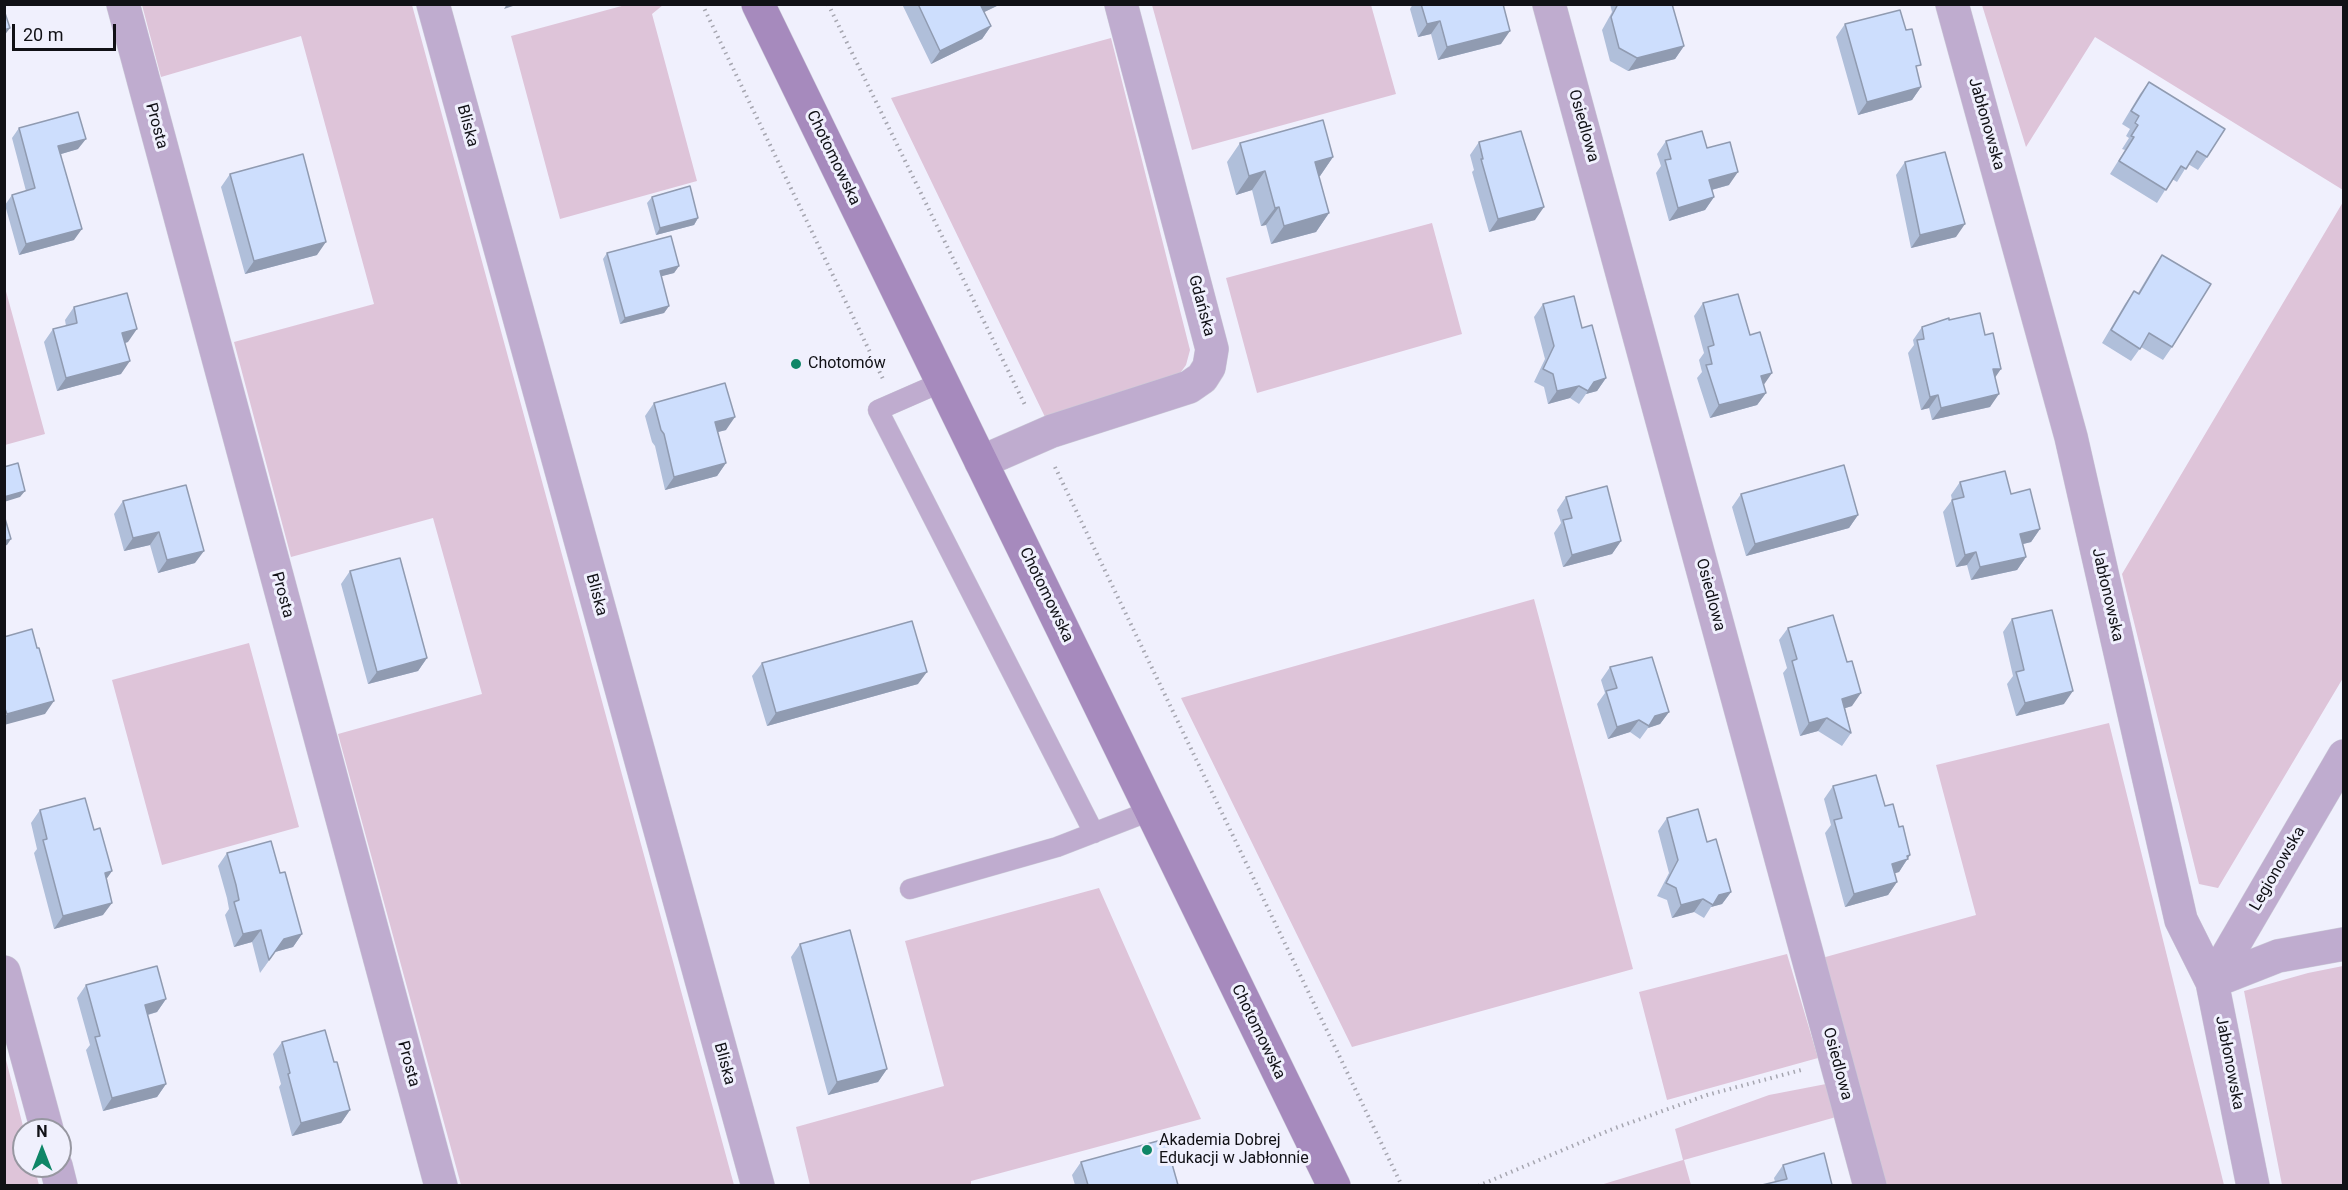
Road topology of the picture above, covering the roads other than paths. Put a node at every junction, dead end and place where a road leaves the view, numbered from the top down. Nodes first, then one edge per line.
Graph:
1 (123, 4) edge
2 (433, 4) edge
3 (758, 4) edge
4 (1120, 4) edge
5 (1549, 4) edge
6 (1952, 4) edge
7 (942, 382) junction
8 (981, 462) junction
9 (2343, 756) edge
10 (1150, 811) junction
11 (1094, 833) junction
12 (910, 889) dead end
13 (2343, 944) edge
14 (4, 972) edge
15 (2212, 982) junction
16 (43, 1118) edge
17 (441, 1185) edge
18 (758, 1185) edge
19 (1334, 1185) edge
20 (1870, 1185) edge
21 (2253, 1185) edge

1 - 17 street, Prosta
2 - 18 street, Bliska
3 - 7 street, Chotomowska
4 - 8 street, Gdańska
5 - 20 street, Osiedlowa
6 - 15 street, Jabłonowska
7 - 8 street, Chotomowska
7 - 11 lane
8 - 10 street, Chotomowska
9 - 15 street, Legionowska
10 - 11 lane
10 - 19 street, Chotomowska
11 - 12 lane
13 - 15 street
14 - 16 street
15 - 21 street, Jabłonowska

